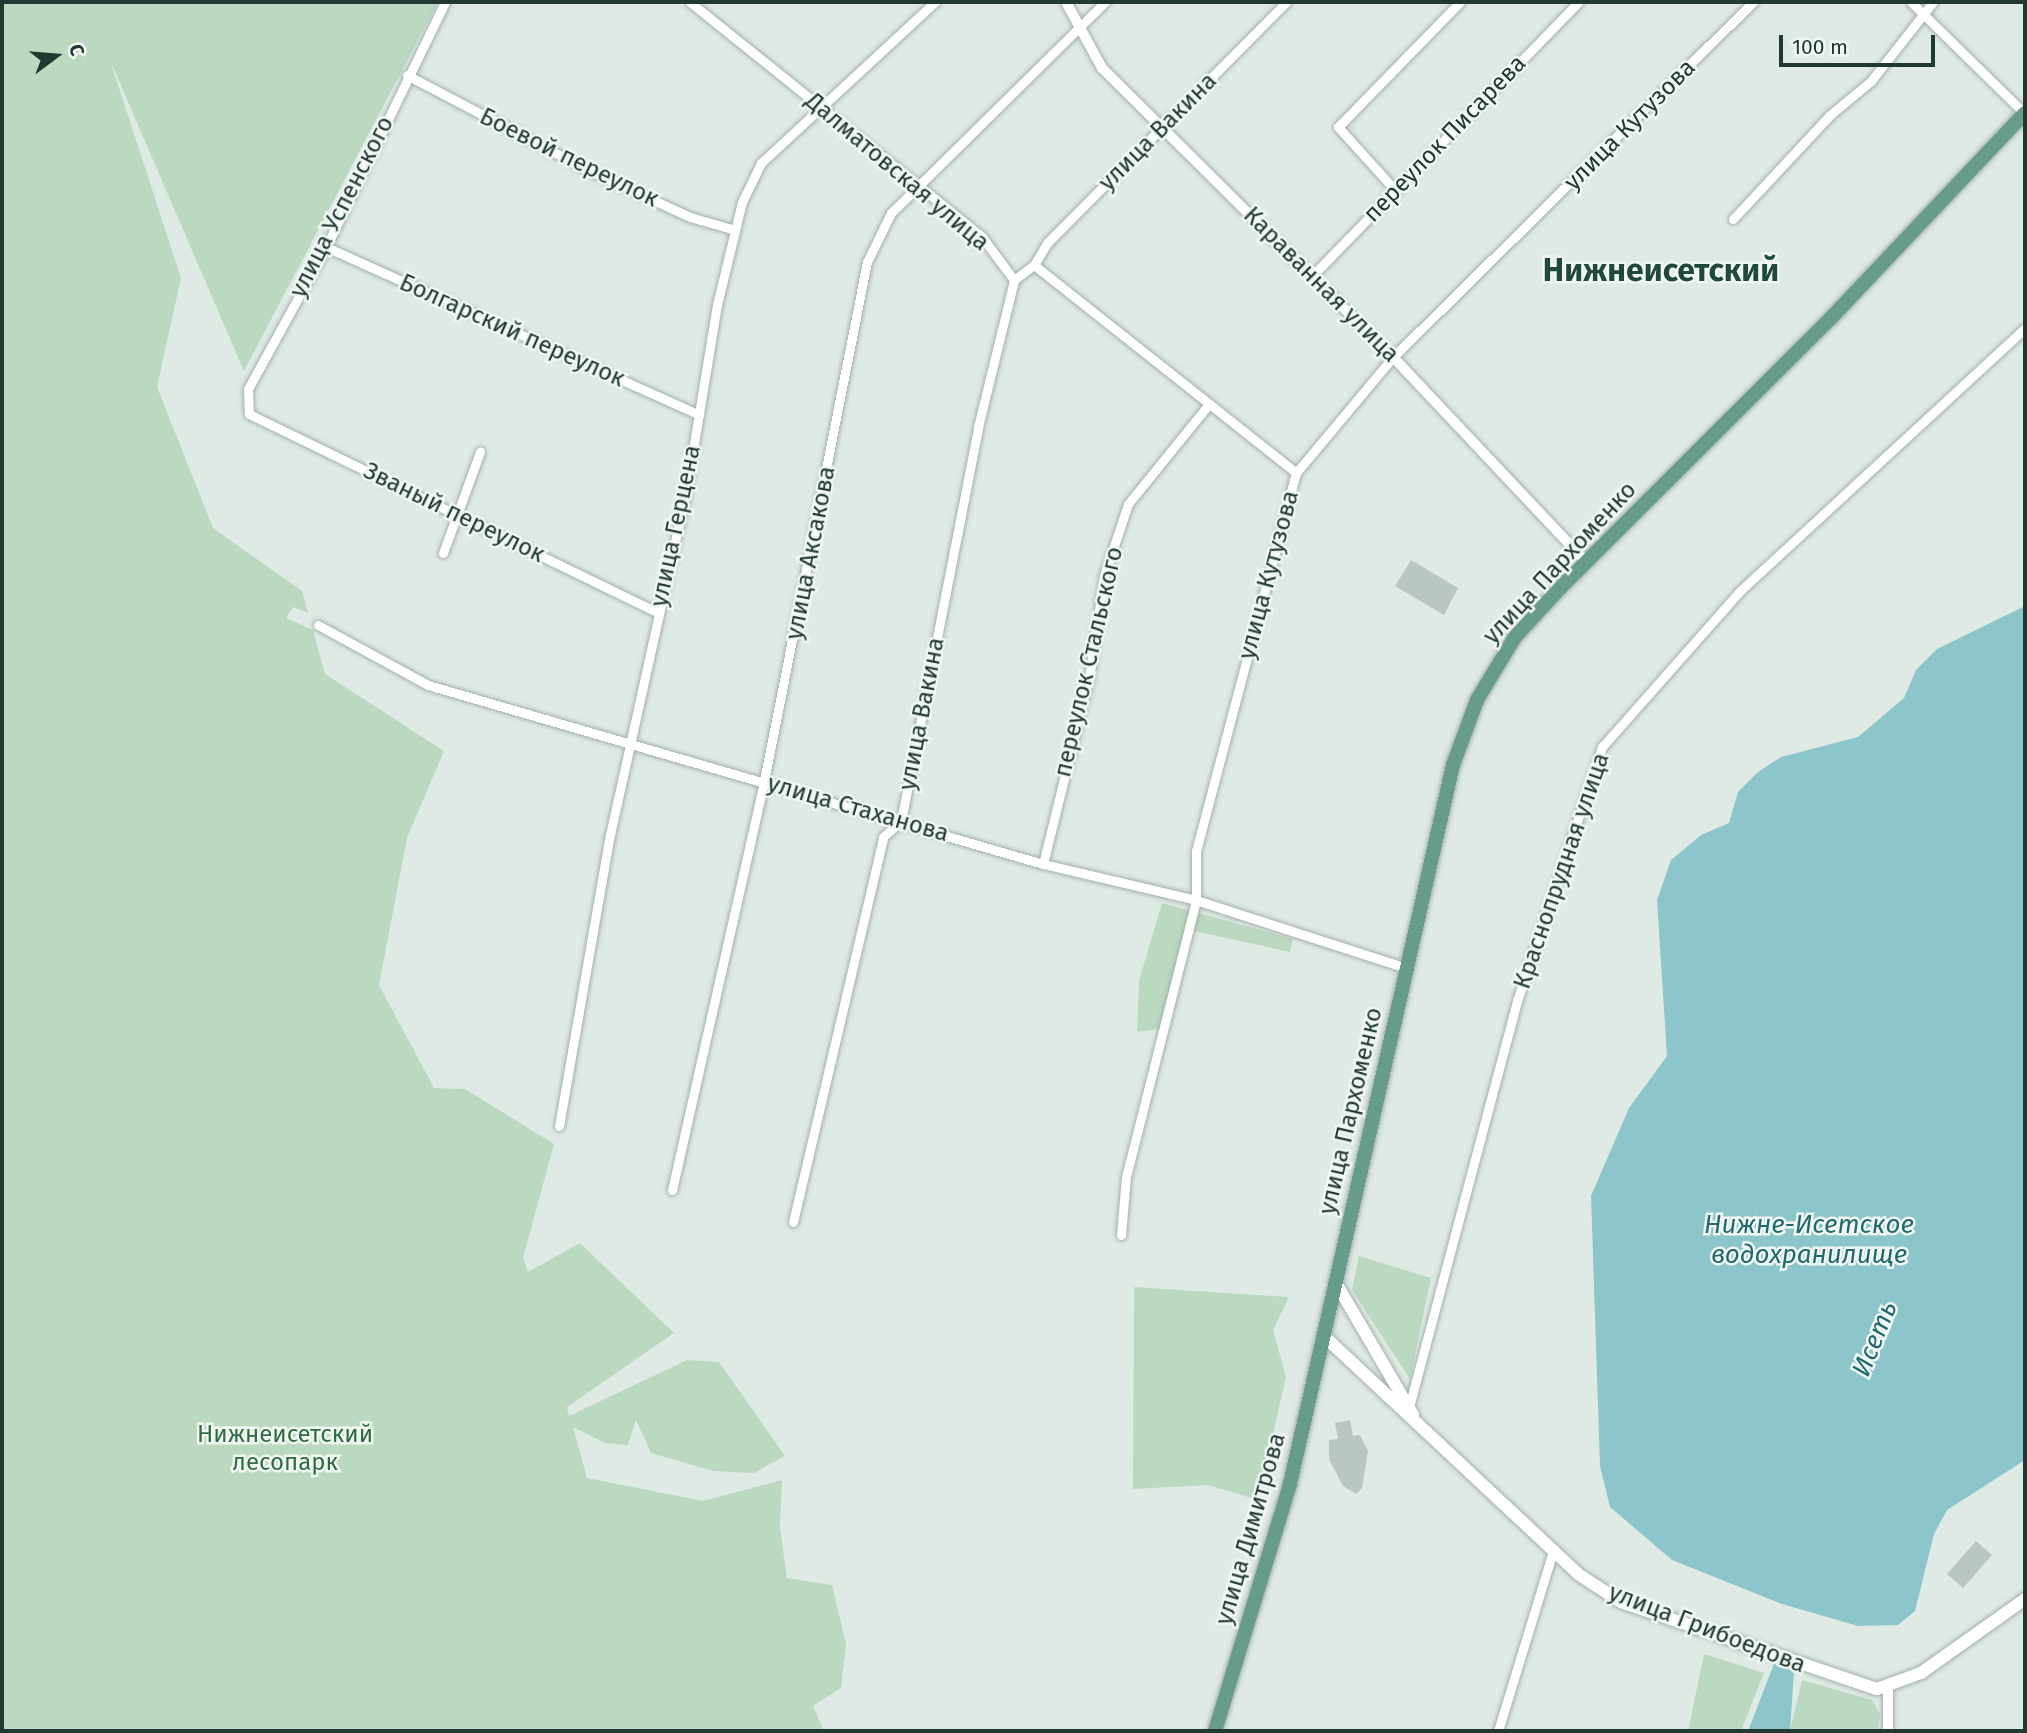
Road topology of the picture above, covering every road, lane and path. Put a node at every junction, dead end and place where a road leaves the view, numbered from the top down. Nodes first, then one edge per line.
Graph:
1 (445, 2) edge
2 (690, 2) edge
3 (935, 2) edge
4 (1066, 2) edge
5 (1105, 2) edge
6 (1286, 2) edge
7 (1460, 2) edge
8 (1578, 2) edge
9 (1753, 2) edge
10 (1911, 2) edge
11 (1933, 2) edge
12 (1922, 13) junction
13 (1078, 28) junction
14 (407, 75) junction
15 (821, 107) junction
16 (2025, 114) edge
17 (1164, 129) junction
18 (920, 187) junction
19 (1395, 190) junction
20 (1733, 219) dead end
21 (735, 230) junction
22 (326, 247) junction
23 (1034, 265) junction
24 (1312, 276) junction
25 (1014, 280) junction
26 (2025, 328) edge
27 (1393, 357) junction
28 (1209, 404) junction
29 (248, 414) joint
30 (699, 415) junction
31 (480, 452) dead end
32 (1296, 473) junction
33 (455, 513) junction
34 (443, 552) dead end
35 (1586, 562) junction
36 (659, 613) junction
37 (318, 625) dead end
38 (629, 743) junction
39 (764, 781) junction
40 (901, 821) junction
41 (1043, 864) junction
42 (1196, 900) junction
43 (1407, 968) junction
44 (559, 1126) dead end
45 (672, 1190) dead end
46 (793, 1222) dead end
47 (1121, 1235) dead end
48 (1336, 1283) junction
49 (1326, 1338) junction
50 (1409, 1407) junction
51 (1421, 1427) junction
52 (1553, 1551) junction
53 (2025, 1599) edge
54 (1888, 1688) junction
55 (1215, 1731) edge
56 (1498, 1731) edge
57 (1888, 1731) edge

1 - 14 street, улица Успенского
2 - 15 street, Далматовская улица
3 - 15 street, улица Герцена
4 - 13 street, Караванная улица
5 - 13 street, улица Аксакова
6 - 17 street, улица Вакина
7 - 19 street
8 - 19 street, переулок Писарева
9 - 27 street, улица Кутузова
10 - 12 street
11 - 12 street
12 - 16 street
12 - 20 street
13 - 17 street, Караванная улица
13 - 18 street, улица Аксакова
14 - 21 street, Боевой переулок
14 - 22 street, улица Успенского
15 - 18 street, Далматовская улица
15 - 21 street, улица Герцена
16 - 35 main road, улица Пархоменко
17 - 23 street, улица Вакина
17 - 24 street, Караванная улица
18 - 25 street, Далматовская улица
18 - 39 street, улица Аксакова
19 - 24 street, переулок Писарева
21 - 30 street, улица Герцена
22 - 29 street, улица Успенского
22 - 30 street, Болгарский переулок
23 - 25 street
23 - 28 street
24 - 27 street, Караванная улица
25 - 40 street, улица Вакина
26 - 50 street, Краснопрудная улица
27 - 32 street, улица Кутузова
27 - 35 street, Караванная улица
28 - 32 street
28 - 41 street, переулок Стальского
29 - 33 street, Званый переулок
30 - 36 street, улица Герцена
31 - 33 street
32 - 42 street, улица Кутузова
33 - 34 street
33 - 36 street, Званый переулок
35 - 43 main road, улица Пархоменко
36 - 38 street, улица Герцена
37 - 38 street, улица Стаханова
38 - 39 street, улица Стаханова
38 - 44 street, улица Герцена
39 - 40 street, улица Стаханова
39 - 45 street, улица Аксакова
40 - 41 street, улица Стаханова
40 - 46 street, улица Вакина
41 - 42 street, улица Стаханова
42 - 43 street, улица Стаханова
42 - 47 street, улица Кутузова
43 - 48 main road, улица Пархоменко
48 - 49 main road, улица Пархоменко
48 - 50 main road, улица Грибоедова
49 - 51 main road, улица Грибоедова
49 - 55 main road, улица Димитрова
50 - 51 main road, улица Грибоедова
51 - 52 main road, улица Грибоедова
52 - 54 main road, улица Грибоедова
52 - 56 street
53 - 54 main road
54 - 57 street

